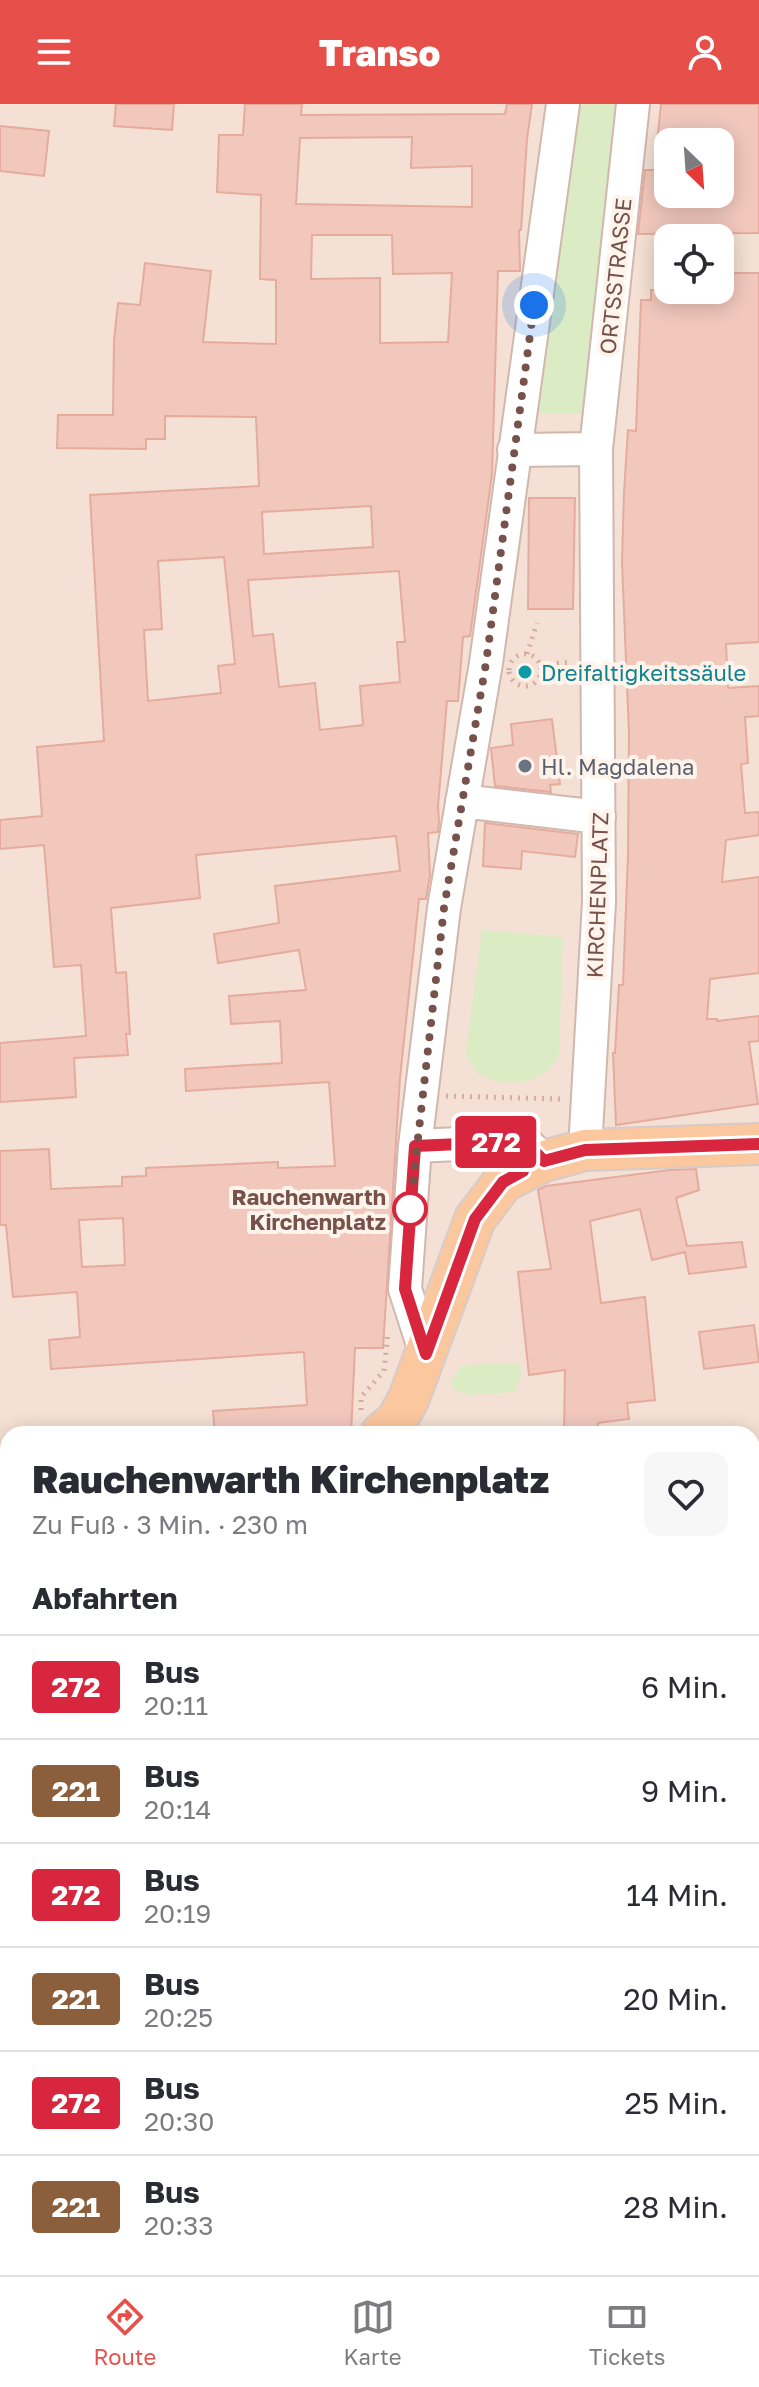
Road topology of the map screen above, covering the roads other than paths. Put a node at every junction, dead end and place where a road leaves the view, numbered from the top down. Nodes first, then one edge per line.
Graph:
1 (563, 104) edge
2 (633, 104) edge
3 (596, 449) junction
4 (514, 450) junction
5 (462, 801) junction
6 (599, 817) junction
7 (759, 1144) edge
8 (415, 1146) junction
9 (585, 1150) junction
10 (544, 1161) junction
11 (426, 1354) junction
12 (390, 1426) edge

1 - 4 street
2 - 3 street, ORTSSTRASSE
3 - 4 street
3 - 6 street, KIRCHENPLATZ
4 - 5 street
5 - 6 street
5 - 8 street
6 - 9 street, KIRCHENPLATZ
7 - 9 main road
8 - 10 street
8 - 11 street
9 - 10 main road
10 - 11 main road
11 - 12 main road

